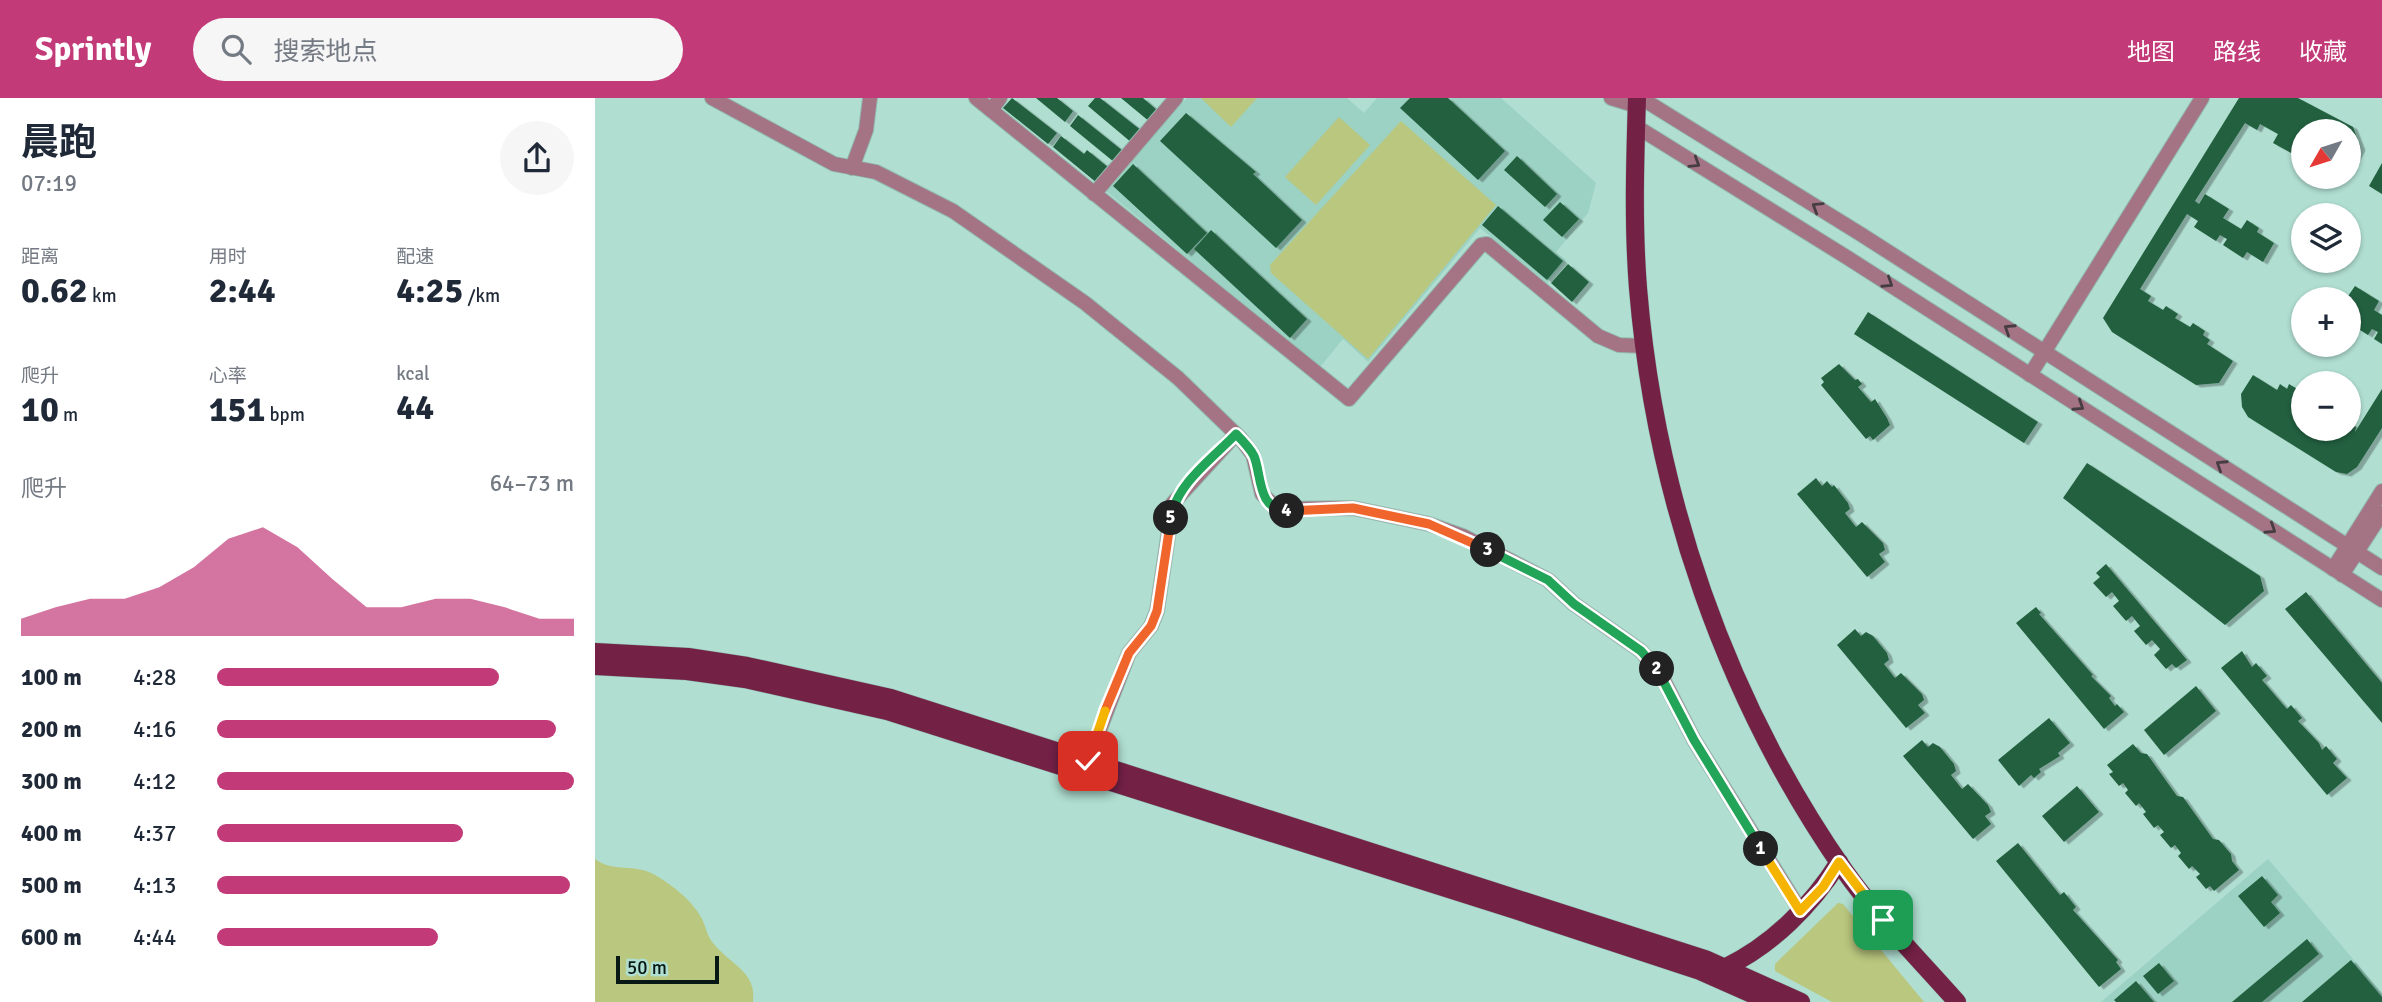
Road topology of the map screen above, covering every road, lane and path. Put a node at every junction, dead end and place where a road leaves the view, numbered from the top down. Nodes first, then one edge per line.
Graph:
1 (712, 98) edge
2 (870, 98) edge
3 (976, 98) edge
4 (1176, 98) edge
5 (1611, 98) edge
6 (2202, 98) edge
7 (1639, 101) edge
8 (995, 104) edge
9 (1637, 127) junction
10 (852, 167) junction
11 (1094, 194) junction
12 (1645, 346) junction
13 (2044, 352) junction
14 (2030, 375) junction
15 (1236, 434) junction
16 (2382, 491) edge
17 (2382, 513) edge
18 (2352, 549) junction
19 (2382, 568) edge
20 (2337, 572) junction
21 (2382, 600) edge
22 (595, 652) edge
23 (595, 666) edge
24 (1088, 761) junction
25 (1839, 862) junction
26 (1800, 911) junction
27 (1726, 967) junction
28 (1770, 1002) edge
29 (1801, 1002) edge
30 (1957, 1002) edge

1 - 10 street
2 - 10 street
3 - 8 street
4 - 11 street
5 - 7 street
6 - 13 street
7 - 9 main road
13 -> 7 street
8 - 11 street
9 - 12 main road
9 -> 14 street
10 - 15 street
11 - 12 street
12 - 25 main road
13 - 14 street
18 -> 13 street
14 -> 20 street
15 - 24 street
15 - 26 street
16 - 18 street
17 - 18 street
18 - 19 street
18 - 20 street
20 - 21 street
22 - 24 main road
23 - 28 main road
24 - 27 main road
25 - 26 main road
25 - 30 main road
26 - 27 main road
27 - 29 main road

